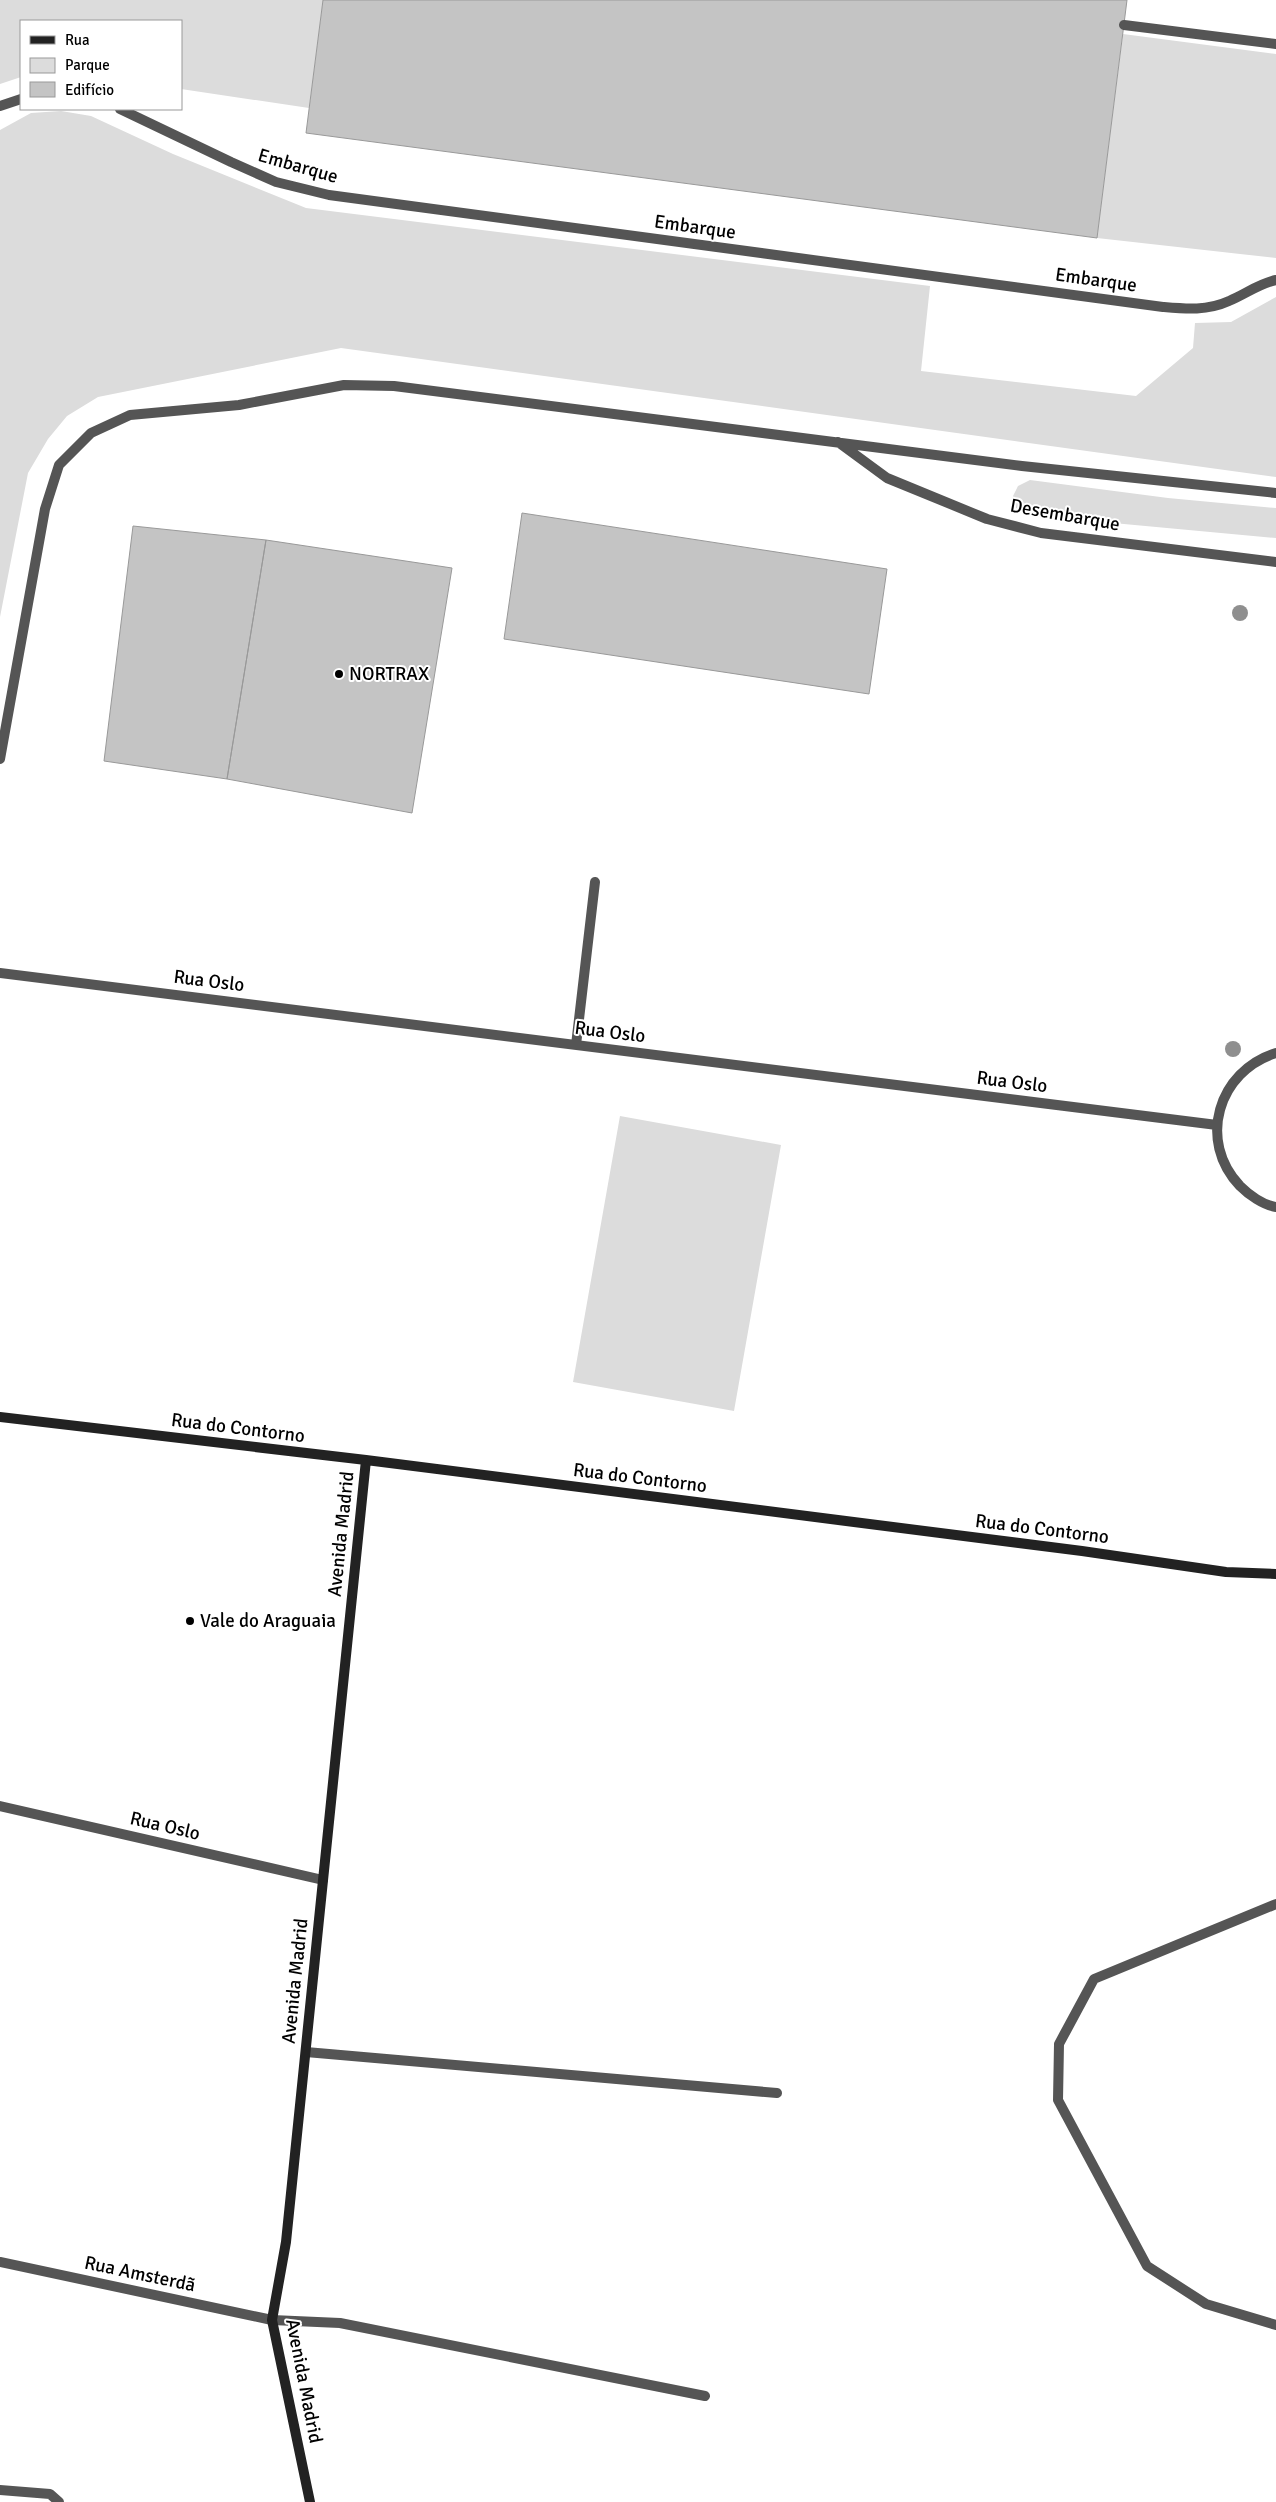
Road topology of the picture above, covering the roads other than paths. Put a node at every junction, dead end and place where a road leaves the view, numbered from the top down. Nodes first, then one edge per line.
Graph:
1 (1124, 25) dead end
2 (1276, 44) edge
3 (20, 99) edge
4 (0, 106) edge
5 (122, 110) edge
6 (1276, 280) edge
7 (837, 441) junction
8 (1276, 493) edge
9 (1276, 562) edge
10 (0, 760) edge
11 (595, 882) dead end
12 (0, 973) edge
13 (576, 1045) junction
14 (1276, 1053) edge
15 (1217, 1125) junction
16 (1276, 1207) edge
17 (0, 1417) edge
18 (366, 1460) junction
19 (1276, 1574) edge
20 (0, 1806) edge
21 (323, 1880) junction
22 (1276, 1904) edge
23 (306, 2052) junction
24 (777, 2093) dead end
25 (0, 2262) edge
26 (272, 2320) junction
27 (1276, 2326) edge
28 (705, 2396) dead end
29 (0, 2490) edge
30 (58, 2502) edge
31 (310, 2502) edge

1 - 2 street
3 - 4 street
5 - 6 street, Embarque
7 - 8 street
7 - 9 street, Desembarque
7 - 10 street
11 - 13 street
12 - 13 street, Rua Oslo
13 - 15 street, Rua Oslo
14 - 15 street
15 - 16 street
17 - 18 street, Rua do Contorno
18 - 19 street, Rua do Contorno
18 - 21 street, Avenida Madrid
20 - 21 street, Rua Oslo
21 - 23 street, Avenida Madrid
22 - 27 street
23 - 24 street
23 - 26 street, Avenida Madrid
25 - 26 street, Rua Amsterdã
26 - 28 street, Rua Amsterdã
26 - 31 street, Avenida Madrid
29 - 30 street

